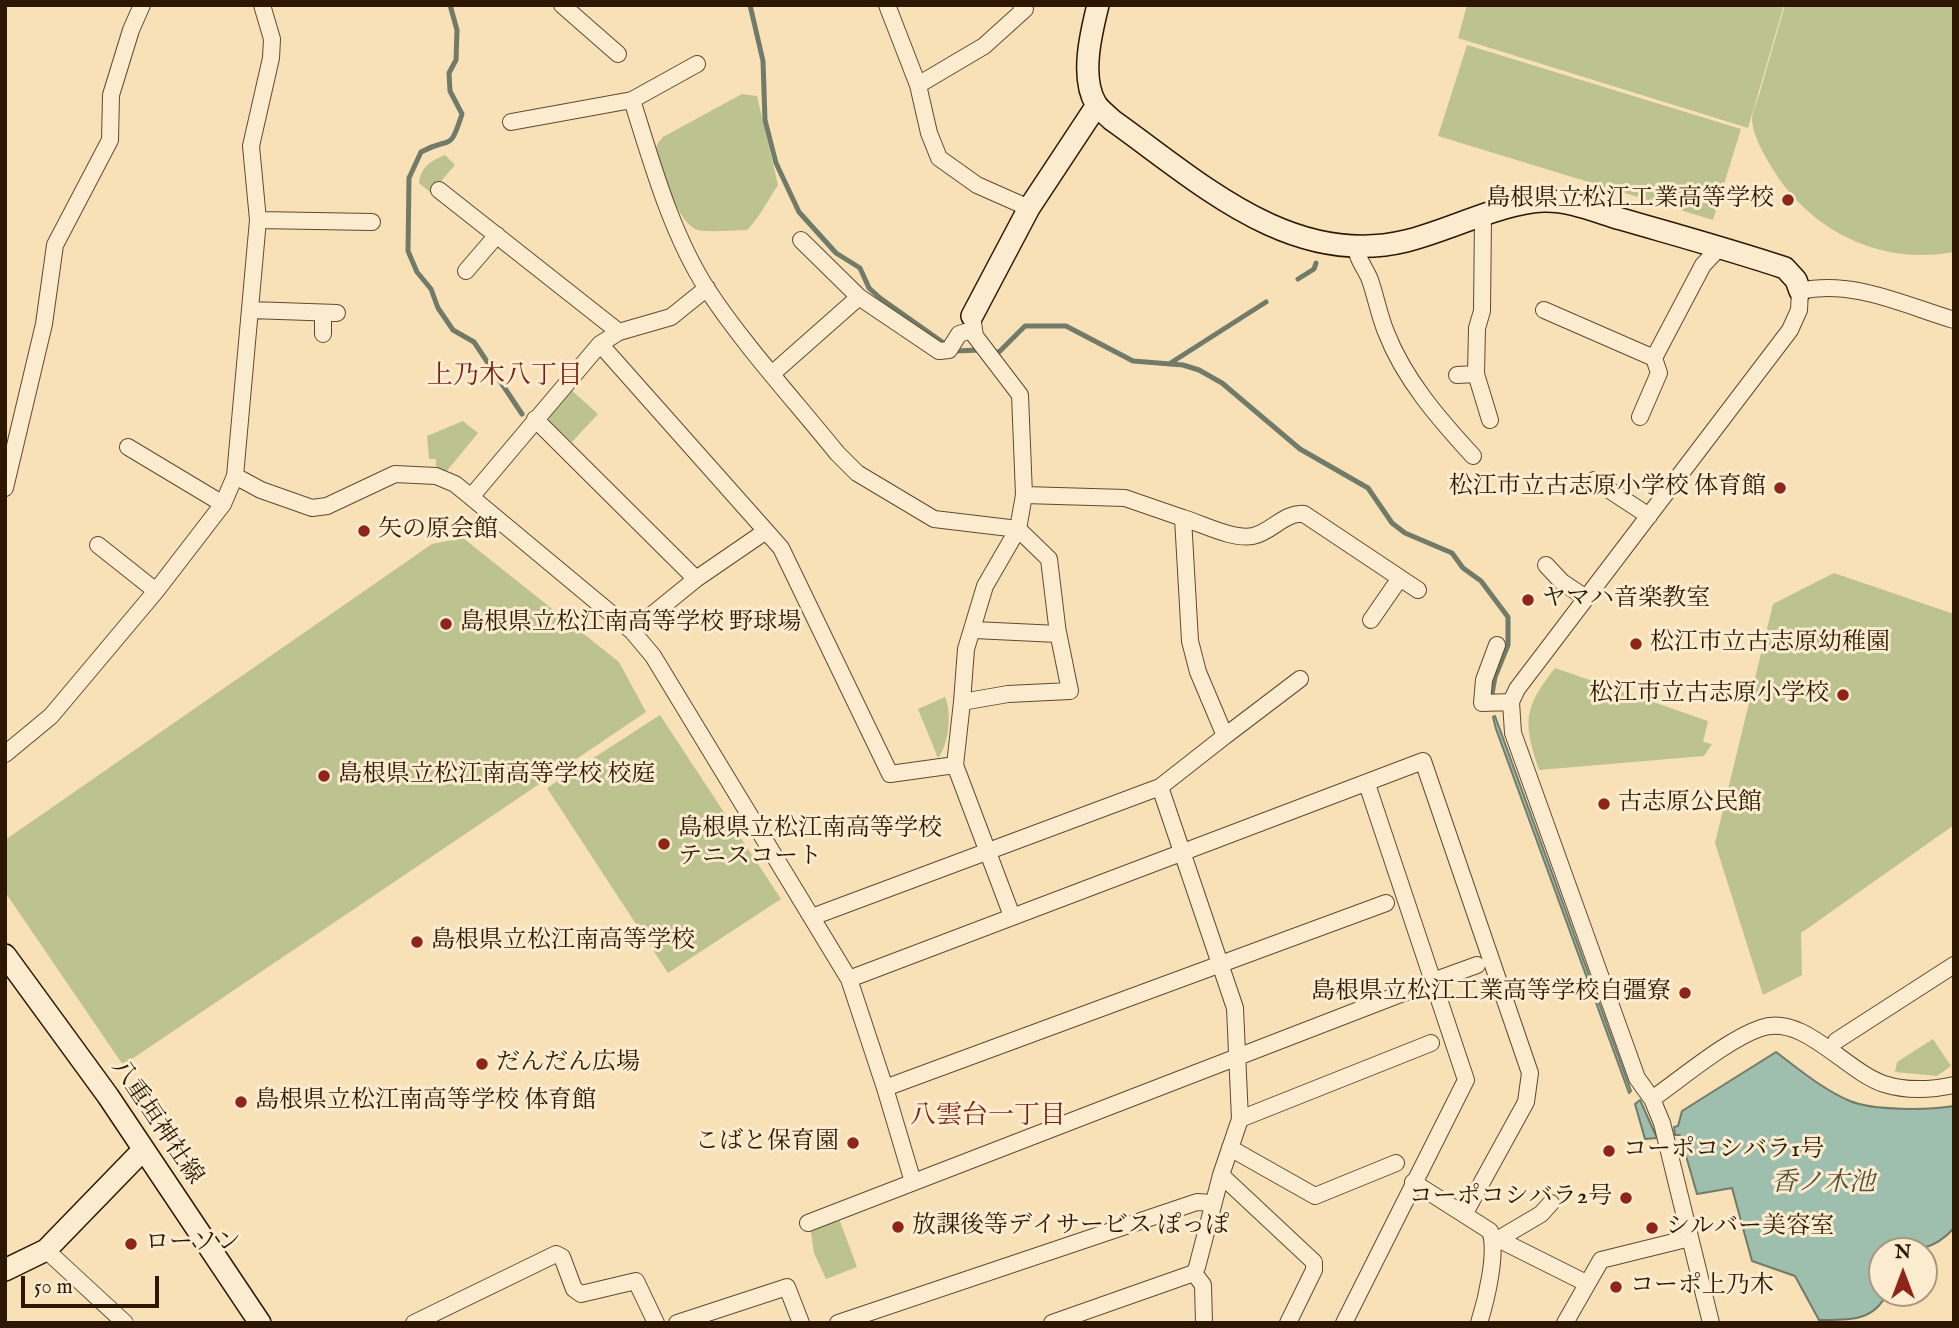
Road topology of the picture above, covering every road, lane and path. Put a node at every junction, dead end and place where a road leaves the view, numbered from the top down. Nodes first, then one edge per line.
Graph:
1 (142, 5) edge
2 (262, 5) edge
3 (562, 5) edge
4 (887, 5) edge
5 (1021, 5) edge
6 (1098, 5) edge
7 (618, 54) dead end
8 (697, 64) dead end
9 (918, 85) junction
10 (632, 100) junction
11 (1097, 105) junction
12 (511, 122) dead end
13 (439, 190) dead end
14 (1028, 208) junction
15 (1483, 217) junction
16 (258, 219) junction
17 (372, 222) dead end
18 (497, 234) junction
19 (802, 240) dead end
20 (1356, 246) junction
21 (1720, 247) junction
22 (466, 271) dead end
23 (707, 288) junction
24 (1800, 290) junction
25 (859, 297) junction
26 (251, 310) junction
27 (1544, 310) dead end
28 (1954, 320) edge
29 (972, 323) junction
30 (619, 332) junction
31 (323, 334) dead end
32 (600, 344) junction
33 (1654, 358) junction
34 (773, 373) junction
35 (1476, 374) junction
36 (1457, 375) dead end
37 (1640, 417) dead end
38 (535, 419) junction
39 (1490, 420) dead end
40 (128, 447) dead end
41 (1473, 456) dead end
42 (235, 476) junction
43 (1594, 480) dead end
44 (5, 488) edge
45 (1024, 495) junction
46 (471, 497) junction
47 (223, 504) junction
48 (1649, 516) junction
49 (1183, 518) junction
50 (1018, 529) junction
51 (766, 531) junction
52 (98, 545) dead end
53 (1546, 565) dead end
54 (1400, 578) junction
55 (696, 579) junction
56 (1418, 590) dead end
57 (156, 591) junction
58 (1586, 598) junction
59 (1371, 620) dead end
60 (974, 629) junction
61 (632, 631) junction
62 (1058, 632) junction
63 (1497, 645) dead end
64 (1300, 678) dead end
65 (962, 702) junction
66 (1511, 702) junction
67 (1225, 736) junction
68 (5, 754) edge
69 (955, 765) junction
70 (1367, 785) junction
71 (1160, 787) junction
72 (986, 852) junction
73 (1184, 852) junction
74 (1386, 903) dead end
75 (1012, 916) junction
76 (812, 917) junction
77 (5, 955) edge
78 (1222, 964) junction
79 (1476, 964) dead end
80 (1954, 965) edge
81 (849, 979) junction
82 (1433, 981) junction
83 (1416, 988) dead end
84 (1836, 1041) dead end
85 (1432, 1043) dead end
86 (1235, 1060) junction
87 (1954, 1085) edge
88 (885, 1088) junction
89 (1653, 1099) junction
90 (1240, 1119) junction
91 (1230, 1148) junction
92 (143, 1150) junction
93 (1396, 1163) dead end
94 (1221, 1175) junction
95 (913, 1182) junction
96 (1413, 1182) junction
97 (1213, 1203) junction
98 (1551, 1203) dead end
99 (1465, 1213) junction
100 (808, 1223) dead end
101 (1495, 1238) junction
102 (1690, 1238) junction
103 (46, 1250) junction
104 (5, 1270) edge
105 (1194, 1273) junction
106 (1586, 1283) junction
107 (125, 1323) edge
108 (260, 1323) edge
109 (414, 1323) edge
110 (656, 1323) edge
111 (677, 1323) edge
112 (801, 1323) edge
113 (838, 1323) edge
114 (1052, 1323) edge
115 (1204, 1323) edge
116 (1288, 1323) edge
117 (1344, 1323) edge
118 (1479, 1323) edge
119 (1565, 1323) edge
120 (1711, 1323) edge

1 - 44 street
2 - 16 street
3 - 7 street
4 - 9 street
5 - 9 street
6 - 11 street
8 - 10 street
9 - 14 street
10 - 12 street
10 - 23 street
11 - 14 street
11 - 20 street
13 - 18 street
14 - 29 street
15 - 20 street
15 - 21 street
15 - 35 street
16 - 17 street
16 - 26 street
18 - 22 street
18 - 30 street
19 - 25 street
20 - 41 street
21 - 24 street
21 - 33 street
23 - 30 street
23 - 34 street
24 - 28 street
24 - 48 street
25 - 29 street
25 - 34 street
26 - 31 street
26 - 42 street
27 - 33 street
29 - 45 street
30 - 32 street
32 - 38 street
32 - 51 street
33 - 37 street
34 - 50 street
35 - 36 street
35 - 39 street
38 - 46 street
38 - 55 street
40 - 47 street
42 - 46 street
42 - 47 street
43 - 48 street
45 - 49 street
45 - 50 street
46 - 61 street
47 - 57 street
48 - 58 street
49 - 54 street
49 - 67 street
50 - 60 street
50 - 62 street
51 - 55 street
51 - 69 street
52 - 57 street
53 - 58 street
54 - 56 street
54 - 59 street
55 - 61 street
57 - 68 street
58 - 66 street
60 - 62 street
60 - 65 street
61 - 76 street
62 - 65 street
63 - 66 street
64 - 67 street
65 - 69 street
66 - 89 street
67 - 71 street
69 - 72 street
70 - 73 street
70 - 82 street
70 - 99 street
71 - 72 street
71 - 73 street
72 - 75 street
72 - 76 street
73 - 75 street
73 - 78 street
74 - 78 street
75 - 81 street
76 - 81 street
77 - 92 street, 八重垣神社線
78 - 86 street
78 - 88 street
79 - 82 street
80 - 84 street
81 - 88 street
82 - 96 street
83 - 86 street
85 - 90 street
86 - 90 street
86 - 95 street
87 - 89 street
88 - 95 street
89 - 102 street
90 - 91 street
91 - 93 street
91 - 94 street
92 - 103 street
92 - 108 street, 八重垣神社線
94 - 97 street
94 - 116 street
95 - 100 street
96 - 99 street
96 - 117 street
97 - 105 street
97 - 113 street
98 - 101 street
99 - 101 street
101 - 106 street
101 - 118 street
102 - 106 street
102 - 120 street
103 - 104 street
103 - 107 street
105 - 114 street
105 - 115 street
106 - 119 street
109 - 110 street
111 - 112 street

